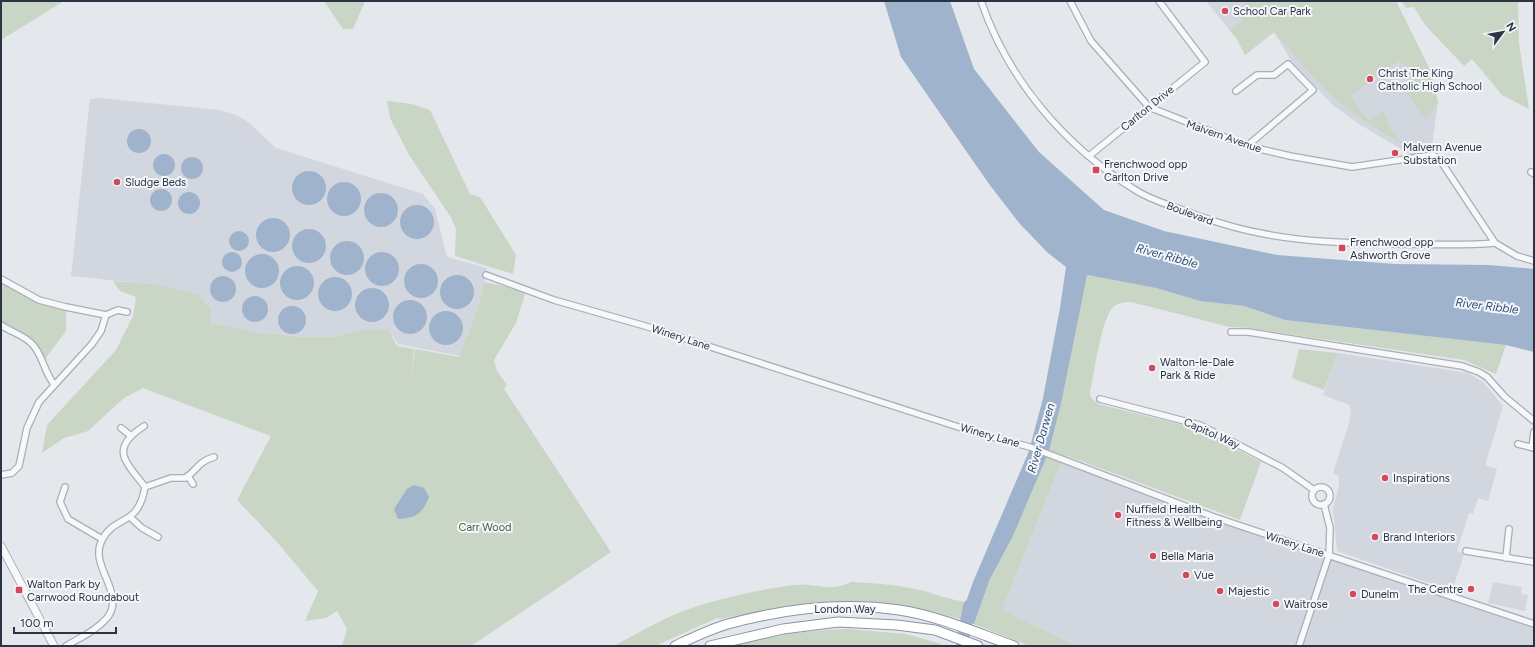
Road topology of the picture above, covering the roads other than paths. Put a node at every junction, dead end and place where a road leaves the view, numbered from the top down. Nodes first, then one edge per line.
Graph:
1 (980, 1) edge
2 (1070, 1) edge
3 (1159, 1) edge
4 (1236, 91) dead end
5 (1149, 107) junction
6 (1247, 146) junction
7 (1089, 156) junction
8 (1495, 243) junction
9 (1534, 261) edge
10 (486, 275) dead end
11 (1, 279) edge
12 (127, 312) dead end
13 (106, 315) junction
14 (1, 325) edge
15 (1231, 332) dead end
16 (54, 384) junction
17 (1100, 398) dead end
18 (1534, 421) edge
19 (144, 426) dead end
20 (121, 428) dead end
21 (1534, 432) edge
22 (130, 435) junction
23 (1518, 444) dead end
24 (1533, 447) edge
25 (214, 457) dead end
26 (1, 475) edge
27 (188, 476) junction
28 (193, 484) dead end
29 (65, 487) dead end
30 (145, 487) junction
31 (1314, 490) junction
32 (1324, 504) junction
33 (130, 517) junction
34 (1509, 529) dead end
35 (158, 537) dead end
36 (102, 539) junction
37 (1, 546) edge
38 (1466, 551) dead end
39 (1330, 555) junction
40 (1506, 558) junction
41 (1, 559) edge
42 (1534, 562) edge
43 (14, 571) junction
44 (1534, 624) edge
45 (52, 645) edge
46 (66, 646) edge
47 (675, 646) edge
48 (710, 646) edge
49 (978, 646) edge
50 (1014, 646) edge
51 (1299, 646) edge

1 - 7 street, Boulevard
2 - 5 street, Malvern Avenue
3 - 5 street, Carlton Drive
4 - 6 street
5 - 6 street, Malvern Avenue
5 - 7 street, Carlton Drive
6 - 8 street, Malvern Avenue
7 - 8 street, Boulevard
8 - 9 street
10 - 39 street, Winery Lane
11 - 13 street
12 - 13 street
13 - 16 street
14 - 16 street
15 - 18 street
16 - 26 street
17 - 31 street, Capitol Way
19 - 22 street
20 - 22 street
21 - 24 street
22 - 30 street
23 - 24 street
25 - 27 street
27 - 28 street
27 - 30 street
29 - 36 street
30 - 33 street
31 - 32 street, Capitol Way
31 - 32 street, Capitol Way
32 - 39 street, Capitol Way
33 - 35 street
33 - 36 street
34 - 40 street
36 - 46 street
37 - 43 street
38 - 40 street
39 - 44 street, Winery Lane
39 - 51 street, Capitol Way
40 - 42 street
41 - 43 street
43 - 45 street
47 - 50 highway, London Way
48 - 49 highway, London Way

